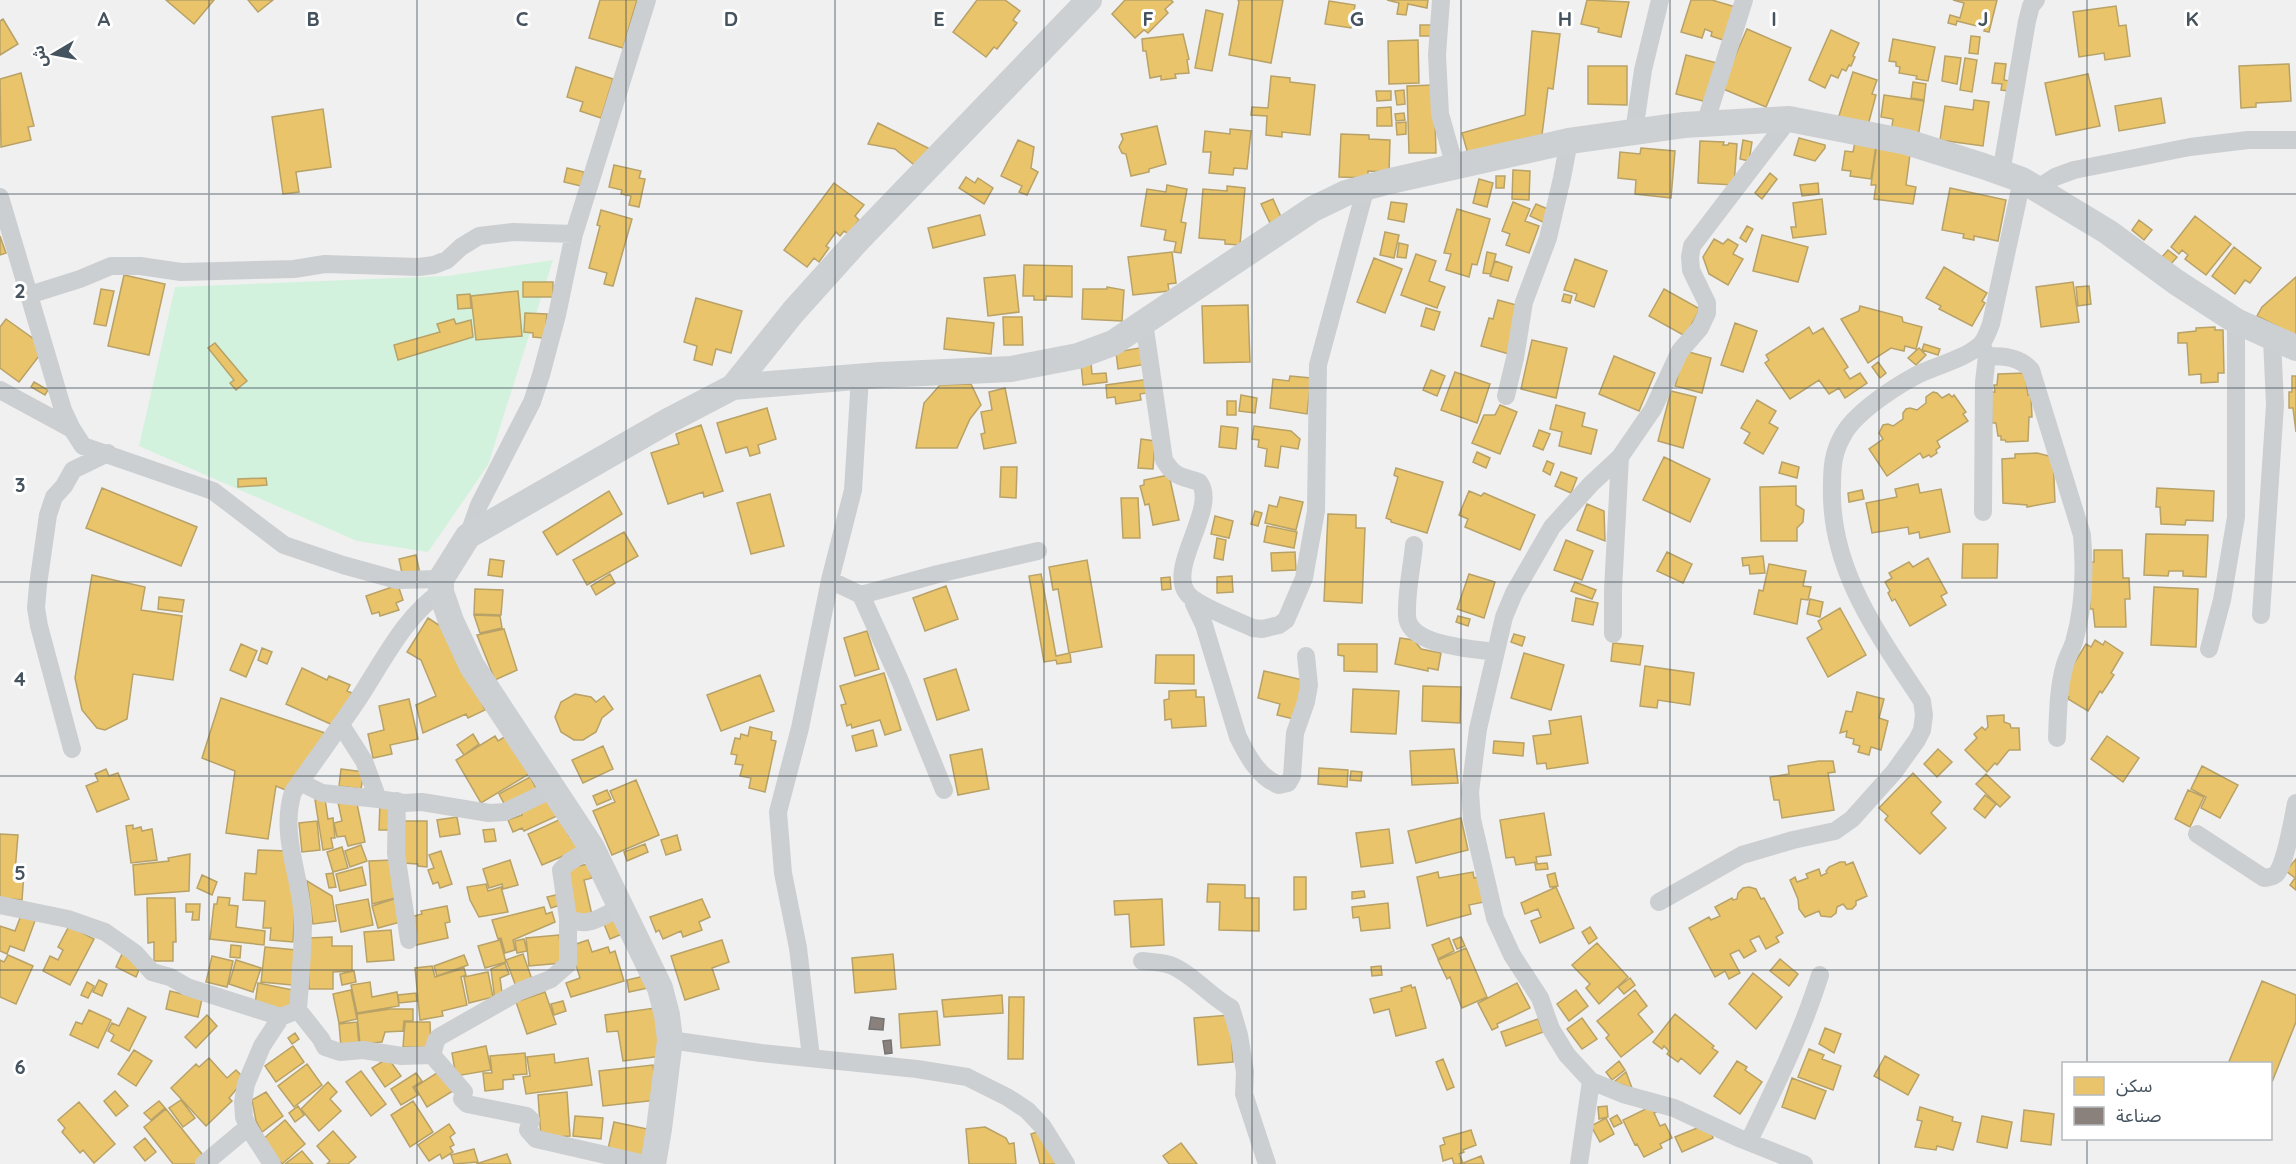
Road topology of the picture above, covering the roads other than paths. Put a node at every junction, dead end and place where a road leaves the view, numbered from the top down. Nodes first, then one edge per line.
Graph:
1 (646, 0) edge
2 (1089, 0) edge
3 (1441, 0) edge
4 (1660, 0) edge
5 (1744, 0) edge
6 (2036, 0) edge
7 (1789, 119) junction
8 (1705, 124) junction
9 (1634, 132) junction
10 (2296, 140) edge
11 (1569, 141) junction
12 (1455, 166) junction
13 (2020, 181) junction
14 (1366, 187) junction
15 (0, 197) edge
16 (574, 234) junction
17 (29, 295) junction
18 (2236, 321) junction
19 (1144, 322) junction
20 (2272, 339) junction
21 (2296, 348) edge
22 (1984, 350) junction
23 (860, 377) junction
24 (733, 387) junction
25 (0, 390) edge
26 (1506, 396) dead end
27 (72, 429) junction
28 (108, 453) junction
29 (1620, 457) junction
30 (1983, 512) dead end
31 (468, 536) junction
32 (1414, 545) dead end
33 (1038, 551) dead end
34 (830, 580) junction
35 (441, 585) junction
36 (861, 595) junction
37 (1195, 600) junction
38 (2261, 615) dead end
39 (1613, 634) dead end
40 (2209, 649) dead end
41 (1494, 652) junction
42 (1306, 656) dead end
43 (341, 725) junction
44 (2057, 738) dead end
45 (72, 749) dead end
46 (300, 782) junction
47 (553, 789) junction
48 (944, 790) dead end
49 (378, 799) junction
50 (398, 801) junction
51 (2296, 802) edge
52 (2197, 834) dead end
53 (592, 848) junction
54 (1659, 902) dead end
55 (0, 905) edge
56 (621, 906) junction
57 (567, 918) junction
58 (409, 940) dead end
59 (1142, 961) dead end
60 (1820, 975) dead end
61 (298, 1010) junction
62 (281, 1017) junction
63 (670, 1040) junction
64 (432, 1054) junction
65 (811, 1057) junction
66 (1591, 1081) junction
67 (248, 1127) junction
68 (1749, 1141) junction
69 (204, 1164) edge
70 (272, 1164) edge
71 (645, 1164) edge
72 (653, 1164) edge
73 (1066, 1164) edge
74 (1267, 1164) edge
75 (1579, 1164) edge
76 (1804, 1164) edge

1 - 16 street
2 - 24 street
3 - 12 street
4 - 9 street
5 - 8 street
6 - 13 street
7 - 8 street
7 - 13 street
7 - 29 street
8 - 9 street
9 - 11 street
10 - 13 street
11 - 12 street
11 - 26 street
12 - 14 street
13 - 18 street
13 - 22 street
14 - 19 street
14 - 37 street
15 - 17 street
16 - 17 street
16 - 31 street
17 - 27 street
18 - 20 street
18 - 40 street
19 - 23 street
19 - 37 street
20 - 21 street
20 - 38 street
22 - 30 street
22 - 44 street
22 - 54 street
23 - 24 street
23 - 34 street
24 - 31 street
25 - 27 street
27 - 28 street
28 - 35 street
28 - 45 street
29 - 39 street
29 - 41 street
31 - 35 street
32 - 41 street
33 - 36 street
34 - 36 street
34 - 65 street
35 - 43 street
35 - 47 street
36 - 48 street
37 - 42 street
41 - 66 street
43 - 46 street
43 - 49 street
46 - 49 street
46 - 61 street
47 - 50 street
47 - 53 street
49 - 50 street
50 - 58 street
51 - 52 street
53 - 56 street
53 - 57 street
55 - 62 street
56 - 57 street
56 - 63 street
57 - 64 street
59 - 74 street
60 - 68 street
61 - 62 street
61 - 64 street
62 - 67 street
63 - 65 street
63 - 72 street
64 - 71 street
65 - 73 street
66 - 68 street
66 - 75 street
67 - 69 street
67 - 70 street
68 - 76 street

